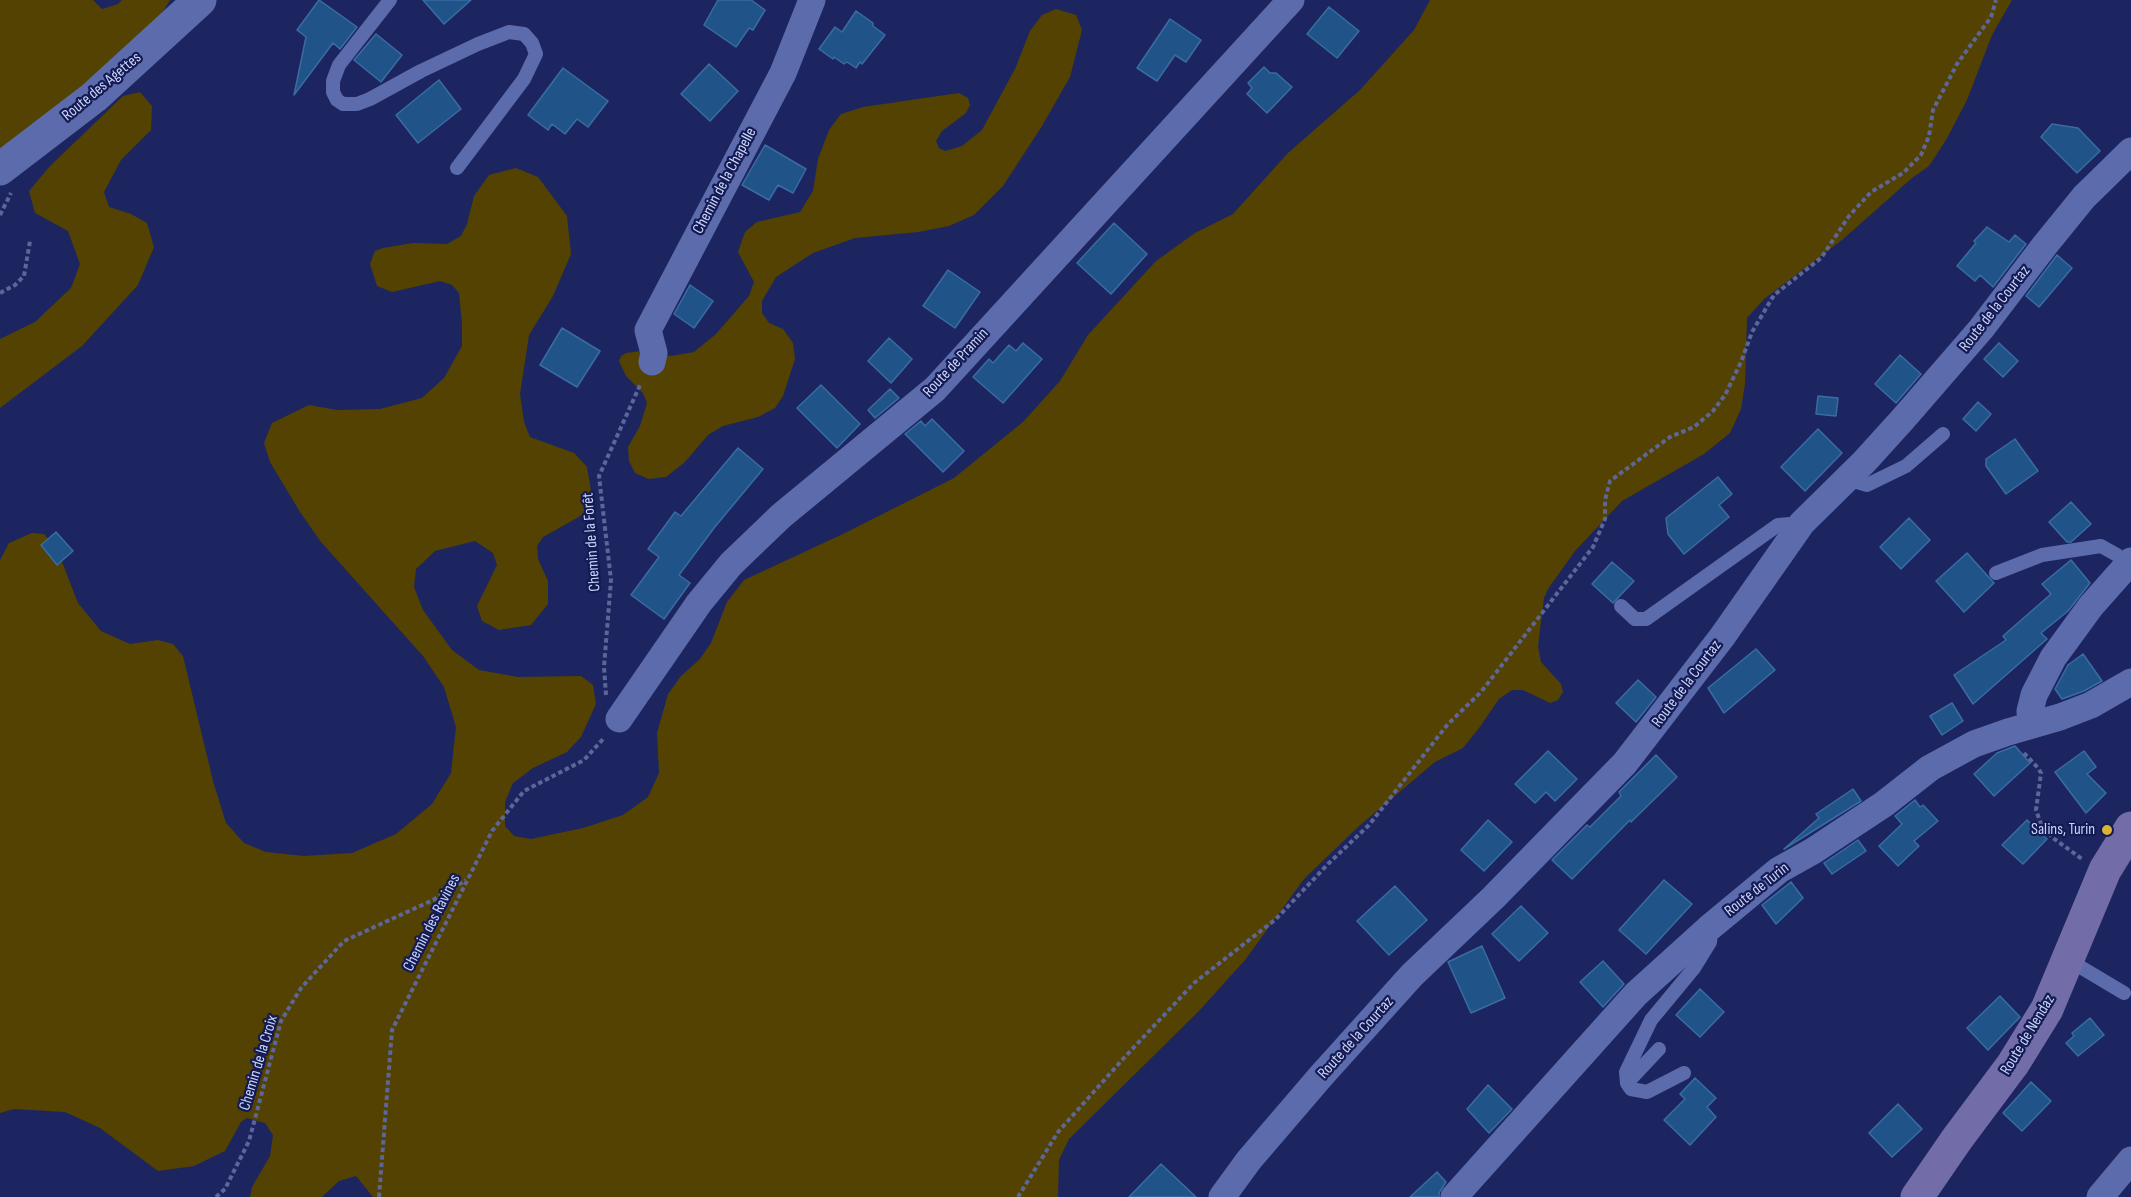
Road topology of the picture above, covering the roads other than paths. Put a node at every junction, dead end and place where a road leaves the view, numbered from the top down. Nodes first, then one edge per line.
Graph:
1 (200, 0) edge
2 (390, 0) edge
3 (812, 0) edge
4 (1291, 0) edge
5 (2131, 151) edge
6 (457, 168) dead end
7 (0, 169) edge
8 (652, 362) road end
9 (1943, 434) dead end
10 (1846, 479) junction
11 (1802, 523) junction
12 (2129, 563) edge
13 (1996, 573) dead end
14 (1621, 606) dead end
15 (2131, 682) edge
16 (613, 709) road end
17 (2025, 736) junction
18 (2131, 828) edge
19 (1709, 928) junction
20 (2067, 959) junction
21 (2124, 993) dead end
22 (1659, 1048) dead end
23 (1684, 1073) dead end
24 (1627, 1083) junction
25 (2131, 1160) edge
26 (1222, 1197) edge
27 (1454, 1197) edge
28 (1917, 1197) edge
29 (2100, 1197) edge

1 - 7 street, Route des Agettes
2 - 6 lane
3 - 8 street, Chemin de la Chapelle
4 - 16 street, Route de Pramin
5 - 10 street, Route de la Courtaz
9 - 10 lane
10 - 11 street, Route de la Courtaz
11 - 14 lane
11 - 26 street, Route de la Courtaz
12 - 13 lane
12 - 17 street
15 - 17 street, Route de Turin
17 - 19 street, Route de Turin
18 - 20 main road, Route de Nendaz
19 - 24 lane
19 - 27 street, Route de Turin
20 - 21 lane
20 - 28 main road, Route de Nendaz
22 - 24 lane
23 - 24 lane
25 - 29 street

